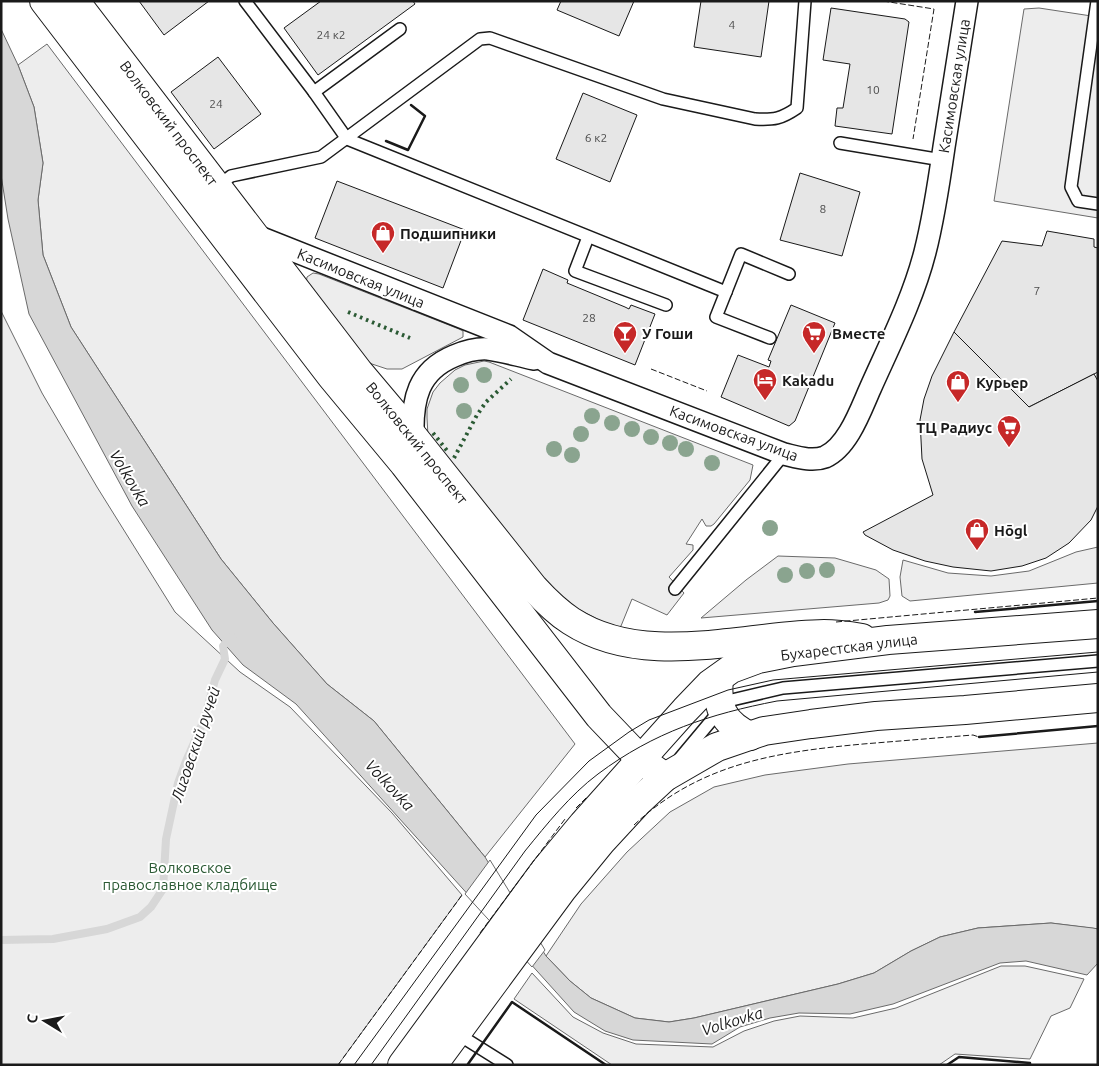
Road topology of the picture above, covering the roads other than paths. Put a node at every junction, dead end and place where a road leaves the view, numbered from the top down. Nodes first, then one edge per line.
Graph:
1 (44, 1) edge
2 (75, 1) edge
3 (245, 1) edge
4 (805, 1) edge
5 (967, 1) edge
6 (1097, 1) edge
7 (400, 29) dead end
8 (314, 92) junction
9 (347, 139) junction
10 (840, 144) dead end
11 (942, 160) junction
12 (217, 187) junction
13 (1098, 204) edge
14 (253, 235) junction
15 (588, 237) junction
16 (789, 274) dead end
17 (726, 292) junction
18 (666, 305) dead end
19 (770, 338) dead end
20 (548, 363) junction
21 (413, 436) junction
22 (784, 454) junction
23 (676, 589) dead end
24 (1098, 624) edge
25 (888, 640) junction
26 (1098, 661) edge
27 (1098, 698) edge
28 (712, 702) junction
29 (750, 736) junction
30 (641, 760) junction
31 (665, 777) junction
32 (553, 881) junction
33 (508, 940) junction
34 (456, 1033) junction
35 (402, 1065) edge
36 (433, 1065) edge
37 (507, 1065) edge

1 - 30 street, Волковский проспект
2 - 12 street, Волковский проспект
3 - 8 lane
4 - 9 lane
5 - 11 street, Касимовская улица
6 - 13 lane
7 - 8 lane
8 - 9 lane
9 - 12 lane
9 - 15 lane
10 - 11 lane
11 - 22 street, Касимовская улица
12 - 14 street, Волковский проспект
14 - 20 street, Касимовская улица
14 - 21 street, Волковский проспект
15 - 17 lane
15 - 18 lane
16 - 17 lane
17 - 19 lane
20 - 21 street
20 - 22 street, Касимовская улица
21 - 25 street, Волковский проспект
22 - 23 lane
24 - 25 street, Бухарестская улица
25 - 28 street, Бухарестская улица
26 - 28 lane
27 - 29 street
28 - 29 street
28 - 30 street, Бухарестская улица
28 - 31 lane
29 - 31 street
30 - 31 street, Волковский проспект
30 - 32 street
31 - 32 street
32 - 33 street
33 - 34 street
33 - 35 street
34 - 36 street
34 - 37 lane

